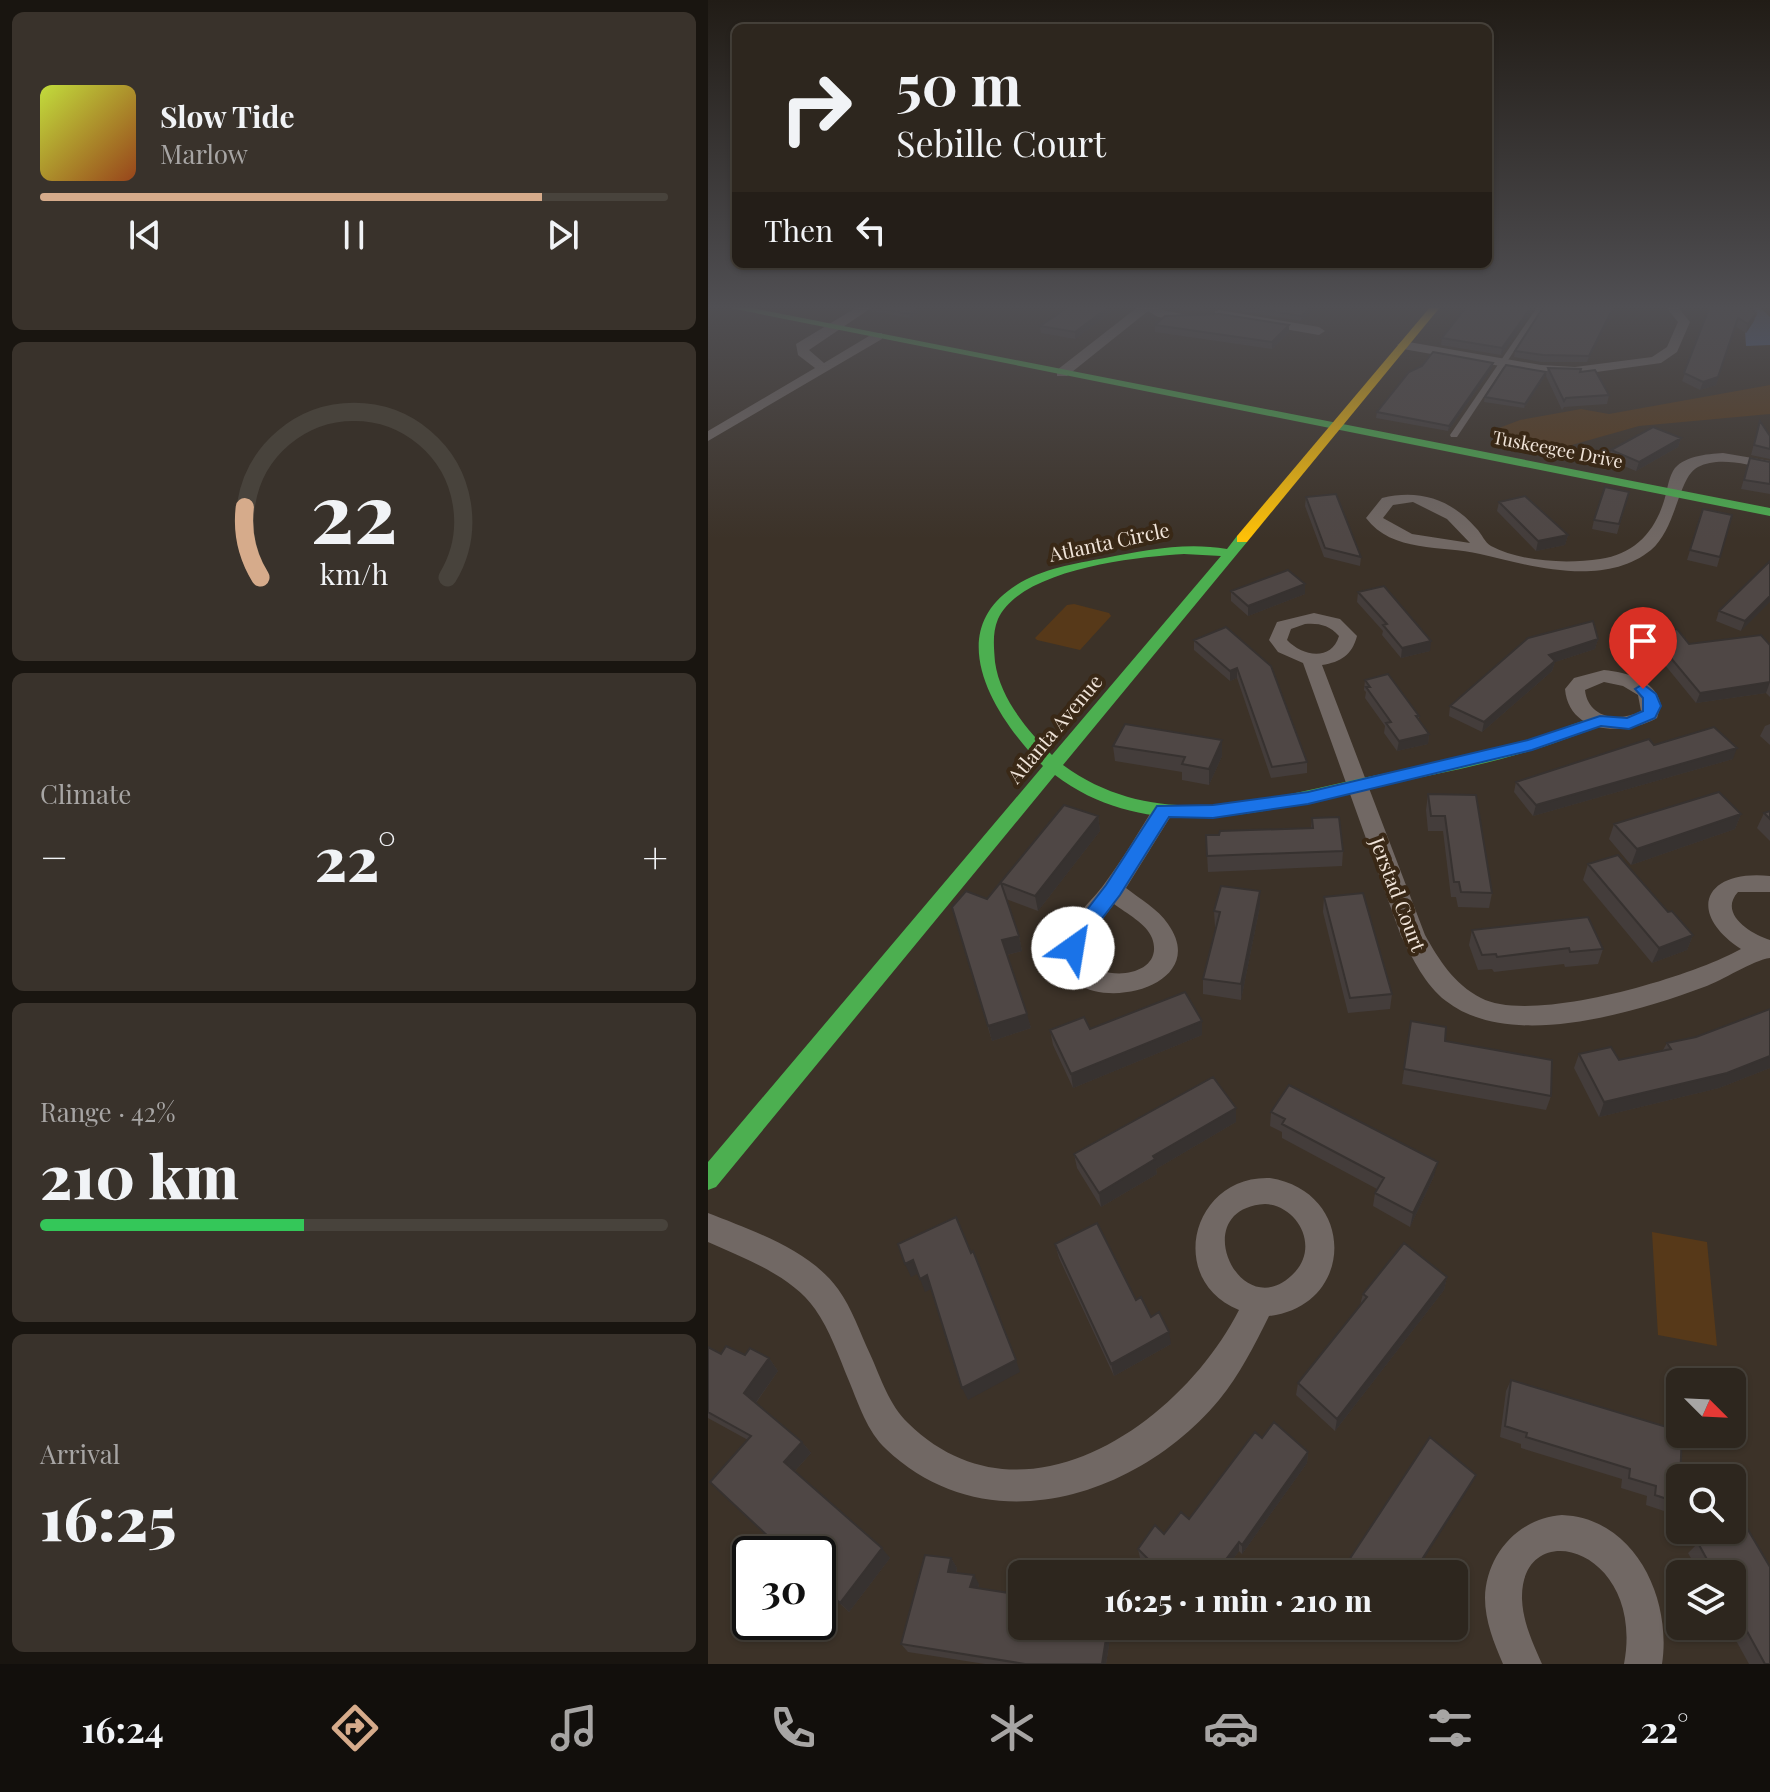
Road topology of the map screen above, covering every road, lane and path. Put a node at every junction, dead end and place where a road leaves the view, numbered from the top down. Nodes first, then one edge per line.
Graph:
1 (799, 384) edge
2 (1117, 384) edge
3 (1371, 384) edge
4 (1489, 384) edge
5 (1335, 426) junction
6 (1454, 435) dead end
7 (708, 437) edge
8 (1770, 465) edge
9 (1674, 492) junction
10 (1770, 512) edge
11 (1480, 548) junction
12 (1229, 553) junction
13 (1311, 660) dead end
14 (1600, 721) dead end
15 (1052, 764) junction
16 (1360, 785) junction
17 (1163, 811) junction
18 (1770, 884) edge
19 (1113, 890) dead end
20 (1766, 948) edge
21 (708, 1179) edge
22 (708, 1227) edge
23 (1260, 1301) dead end
24 (1644, 1663) edge
25 (1523, 1664) edge

1 - 7 street
2 - 5 street, Tuskeegee Drive
3 - 5 street, Atlanta Avenue
4 - 6 lane
5 - 9 street, Tuskeegee Drive
5 - 12 street, Atlanta Avenue
8 - 9 street
9 - 10 street, Tuskeegee Drive
9 - 11 street
11 - 11 street
12 - 15 street, Atlanta Avenue
12 - 15 street, Atlanta Circle
13 - 16 street, Jerstad Court
14 - 16 street, Atlanta Circle
15 - 17 street, Atlanta Circle
15 - 21 street, Atlanta Avenue
16 - 17 street, Atlanta Circle
16 - 20 street, Jerstad Court
17 - 19 street
18 - 20 street, Jerstad Court
22 - 23 street
24 - 25 street

